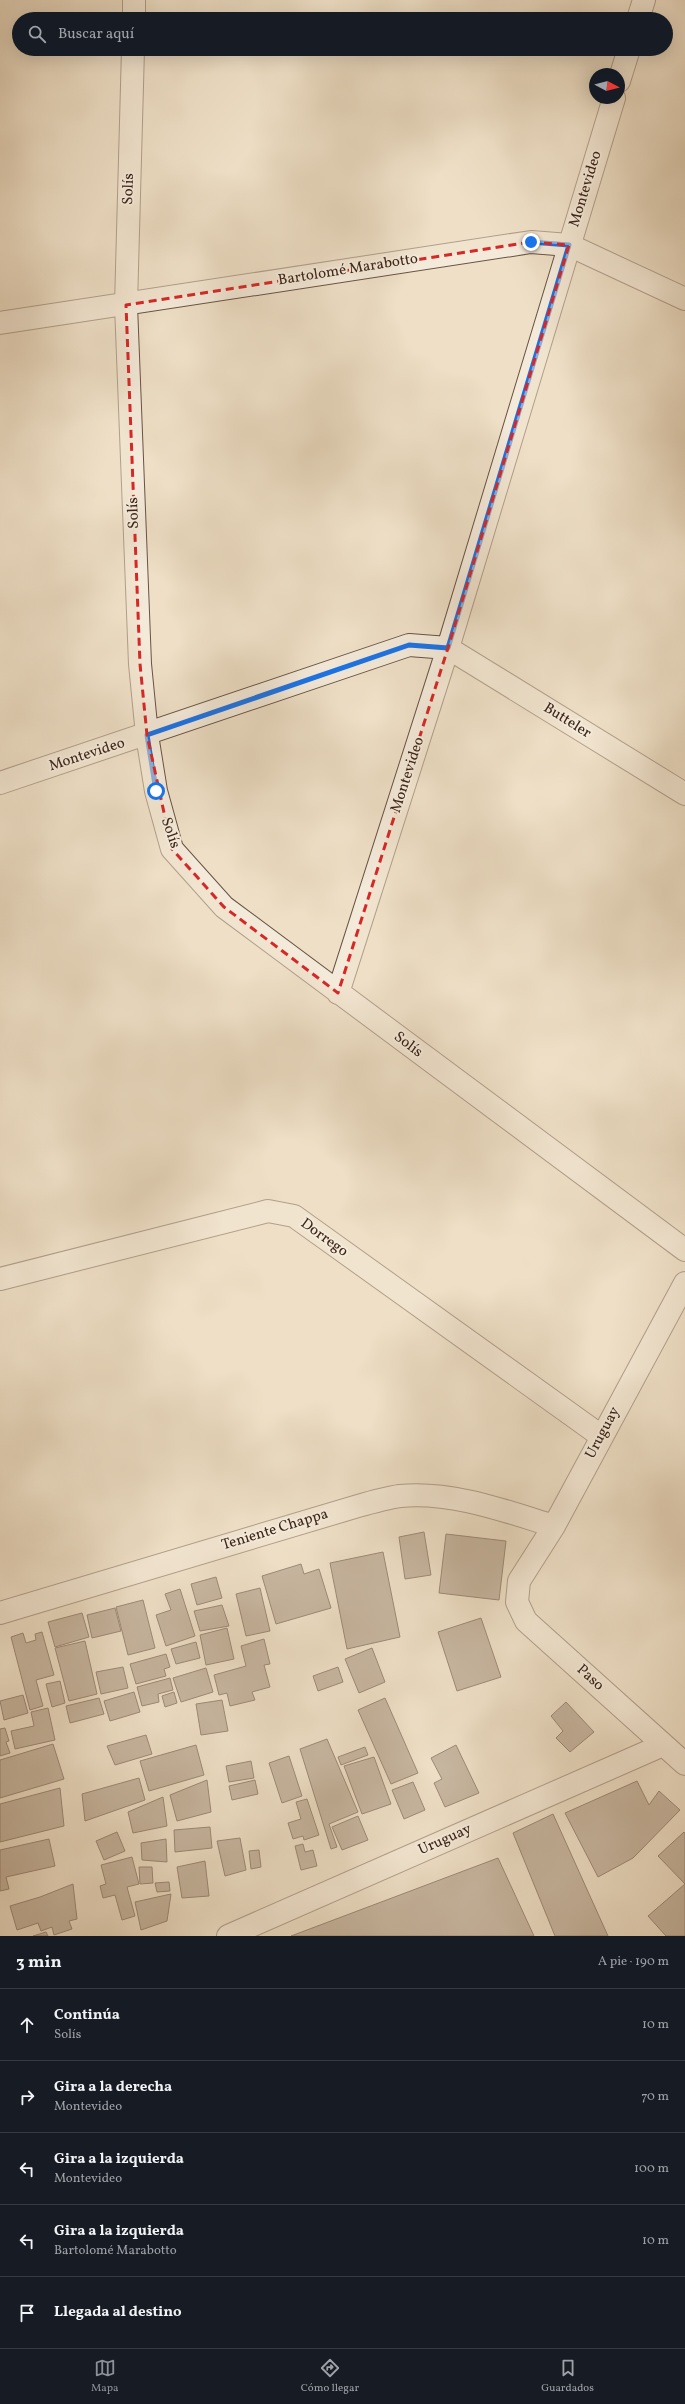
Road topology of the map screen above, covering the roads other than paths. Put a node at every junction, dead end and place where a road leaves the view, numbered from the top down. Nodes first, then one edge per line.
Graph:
1 (134, 0) edge
2 (644, 0) edge
3 (134, 12) edge
4 (640, 12) edge
5 (133, 56) edge
6 (627, 56) edge
7 (623, 68) edge
8 (612, 104) edge
9 (569, 245) junction
10 (685, 300) edge
11 (126, 305) junction
12 (0, 323) edge
13 (448, 648) junction
14 (147, 735) junction
15 (0, 783) edge
16 (685, 794) edge
17 (338, 993) junction
18 (685, 1250) edge
19 (0, 1279) edge
20 (685, 1283) edge
21 (601, 1436) junction
22 (554, 1526) junction
23 (519, 1581) joint
24 (0, 1613) edge
25 (663, 1745) junction
26 (685, 1764) edge
27 (228, 1936) edge

1 - 3 street
2 - 4 street
5 - 11 street, Solís
6 - 7 street
8 - 9 street, Montevideo
9 - 10 street, Bartolomé Marabotto
9 - 11 street, Bartolomé Marabotto
9 - 13 street, Montevideo
11 - 12 street, Bartolomé Marabotto
11 - 14 street, Solís
13 - 14 street, Montevideo
13 - 16 street, Butteler
13 - 17 street, Montevideo
14 - 15 street, Montevideo
14 - 17 street, Solís
17 - 18 street, Solís
19 - 21 street, Dorrego
20 - 21 street, Uruguay
21 - 22 street, Uruguay
22 - 23 street, Uruguay
22 - 24 street, Teniente Chappa
23 - 25 street, Paso
25 - 26 street, Paso
25 - 27 street, Uruguay

